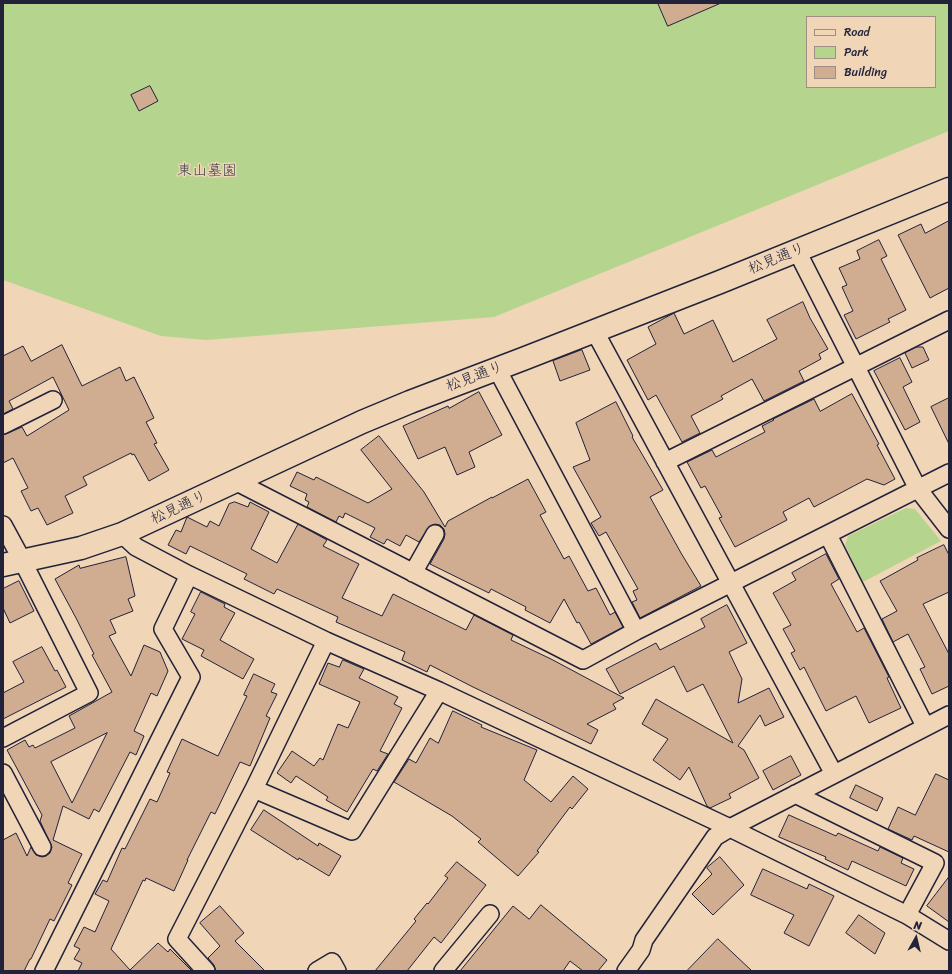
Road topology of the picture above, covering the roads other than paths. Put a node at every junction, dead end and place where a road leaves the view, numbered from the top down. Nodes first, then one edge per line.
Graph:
1 (949, 189) edge
2 (797, 251) junction
3 (949, 320) edge
4 (594, 330) junction
5 (855, 366) junction
6 (497, 369) junction
7 (53, 400) dead end
8 (3, 425) edge
9 (665, 462) junction
10 (949, 473) edge
11 (236, 481) junction
12 (918, 489) junction
13 (3, 525) edge
14 (949, 529) edge
15 (122, 534) junction
16 (435, 534) dead end
17 (828, 535) junction
18 (13, 563) edge
19 (413, 573) junction
20 (189, 575) junction
21 (730, 583) junction
22 (636, 631) junction
23 (326, 641) junction
24 (439, 691) junction
25 (949, 715) edge
26 (926, 726) junction
27 (3, 738) edge
28 (3, 773) edge
29 (834, 774) junction
30 (254, 789) junction
31 (795, 794) junction
32 (730, 828) junction
33 (42, 847) dead end
34 (490, 914) dead end
35 (907, 915) junction
36 (949, 941) edge
37 (44, 971) edge
38 (206, 971) edge
39 (317, 971) edge
40 (337, 971) edge
41 (443, 971) edge
42 (626, 971) edge

1 - 2 street, 松見通り
2 - 4 street, 松見通り
2 - 5 street
3 - 5 street
4 - 6 street, 松見通り
4 - 9 street
5 - 9 street
5 - 12 street
6 - 11 street, 松見通り
6 - 22 street
7 - 8 street
9 - 21 street
10 - 12 street
11 - 15 street, 松見通り
11 - 19 street
12 - 14 street
12 - 17 street
13 - 18 street
15 - 18 street, 松見通り
15 - 20 street
16 - 19 street
17 - 21 street
17 - 26 street
18 - 27 street
19 - 22 street
20 - 23 street
20 - 37 street
21 - 22 street
21 - 29 street
23 - 24 street
23 - 30 street
24 - 30 street
24 - 32 street
25 - 26 street
26 - 29 street
28 - 33 street
29 - 31 street
30 - 38 street
31 - 32 street
31 - 35 street
32 - 35 street
32 - 42 street
34 - 41 street
35 - 36 street
39 - 40 street

